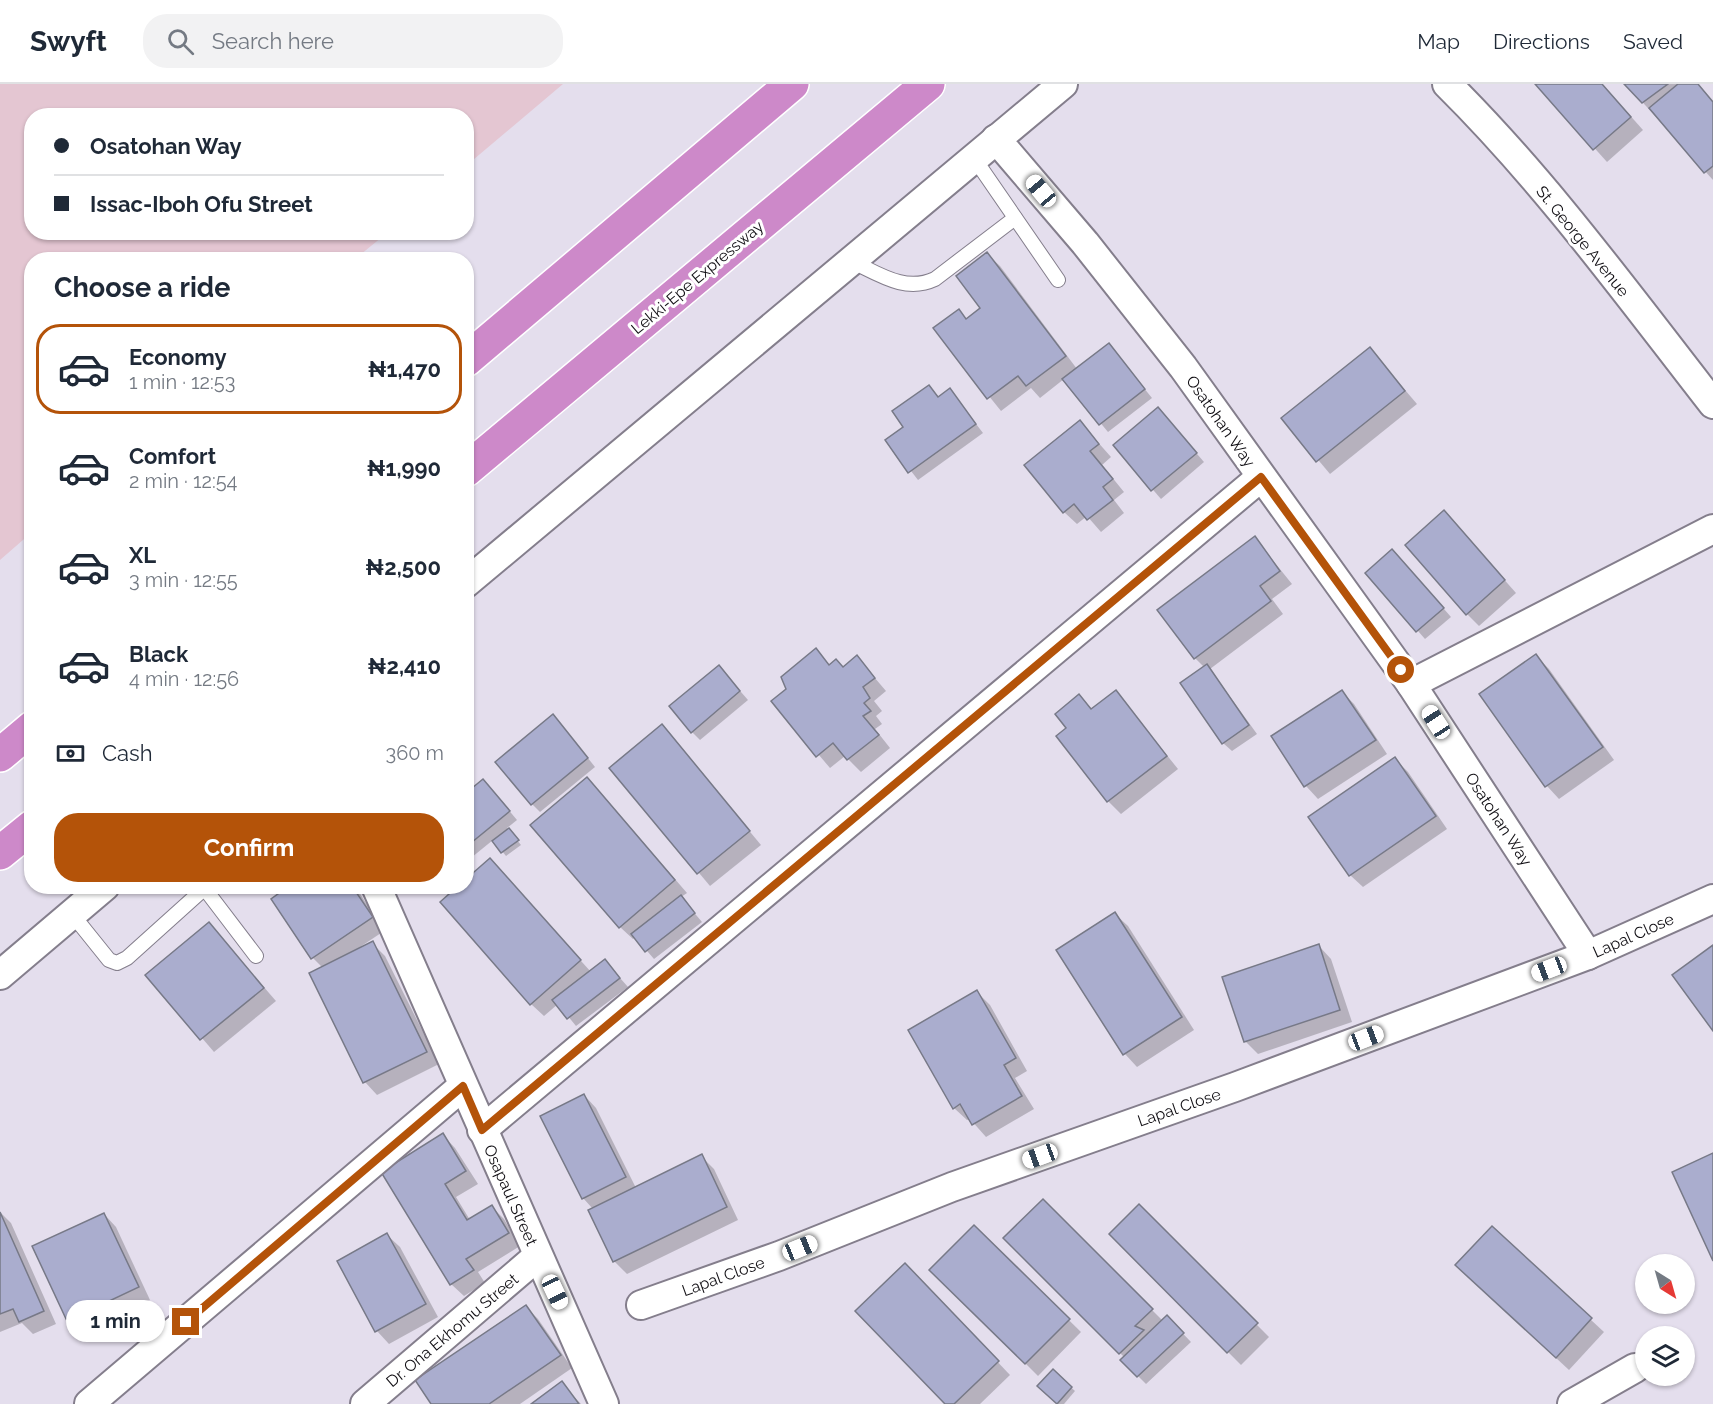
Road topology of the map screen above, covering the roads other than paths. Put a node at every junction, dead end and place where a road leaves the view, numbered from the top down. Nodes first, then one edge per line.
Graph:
1 (792, 84) edge
2 (928, 84) edge
3 (1063, 84) edge
4 (1447, 84) edge
5 (996, 139) junction
6 (974, 158) junction
7 (1015, 218) junction
8 (851, 261) junction
9 (1058, 280) dead end
10 (474, 353) edge
11 (1713, 404) edge
12 (474, 463) edge
13 (1261, 477) junction
14 (1713, 529) edge
15 (474, 576) edge
16 (1411, 684) junction
17 (24, 734) edge
18 (0, 754) edge
19 (24, 834) edge
20 (0, 853) edge
21 (96, 894) edge
22 (199, 894) edge
23 (210, 894) edge
24 (379, 894) edge
25 (1713, 899) edge
26 (72, 914) junction
27 (1588, 955) junction
28 (256, 956) dead end
29 (0, 975) edge
30 (463, 1086) junction
31 (482, 1130) junction
32 (538, 1256) junction
33 (641, 1305) dead end
34 (1635, 1368) dead end
35 (89, 1404) edge
36 (365, 1404) edge
37 (604, 1404) edge
38 (1572, 1404) edge

1 - 10 highway
2 - 12 highway, Lekki-Epe Expressway
3 - 5 street
4 - 11 street, St. George Avenue
5 - 6 street
5 - 13 street, Osatohan Way
6 - 7 lane
6 - 8 street
7 - 8 lane
7 - 9 lane
8 - 15 street
13 - 16 street, Osatohan Way
13 - 31 street
14 - 16 street
16 - 27 street, Osatohan Way
17 - 18 highway
19 - 20 highway
21 - 26 street
22 - 26 lane
23 - 28 lane
24 - 30 street, Osapaul Street
25 - 27 street, Lapal Close
26 - 29 street
27 - 33 street, Lapal Close
30 - 31 street, Osapaul Street
30 - 35 street
31 - 32 street, Osapaul Street
32 - 36 street, Dr. Ona Ekhomu Street
32 - 37 street, Osapaul Street
34 - 38 street

